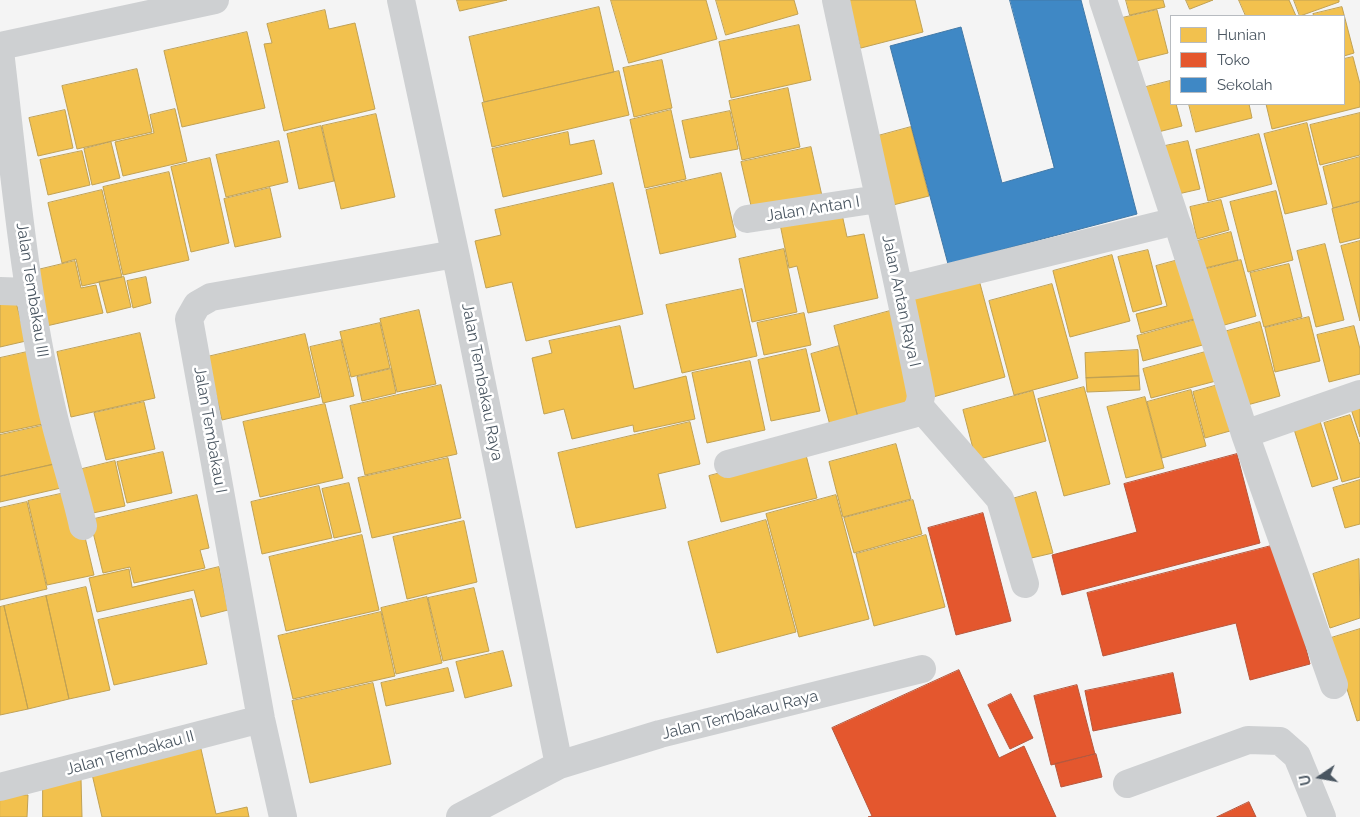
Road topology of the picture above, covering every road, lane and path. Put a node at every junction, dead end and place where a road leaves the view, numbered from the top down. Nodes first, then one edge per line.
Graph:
1 (215, 0) edge
2 (401, 0) edge
3 (836, 0) edge
4 (1104, 0) edge
5 (0, 46) edge
6 (0, 51) edge
7 (878, 199) junction
8 (747, 219) dead end
9 (1176, 221) junction
10 (455, 254) junction
11 (900, 289) junction
12 (0, 291) edge
13 (29, 292) junction
14 (1360, 394) edge
15 (918, 406) junction
16 (1245, 434) junction
17 (728, 464) dead end
18 (83, 526) dead end
19 (1025, 584) dead end
20 (922, 669) dead end
21 (1334, 685) dead end
22 (261, 719) junction
23 (559, 765) junction
24 (1127, 784) dead end
25 (0, 787) edge
26 (283, 817) edge
27 (460, 817) edge
28 (1322, 817) edge

1 - 5 street
2 - 10 street, Jalan Tembakau Raya
3 - 7 street, Jalan Antan Raya I
4 - 9 street
6 - 13 street, Jalan Tembakau III
7 - 8 street, Jalan Antan I
7 - 11 street, Jalan Antan Raya I
9 - 11 street
9 - 16 street
10 - 22 street, Jalan Tembakau I
10 - 23 street, Jalan Tembakau Raya
11 - 15 street, Jalan Antan Raya I
12 - 13 street
13 - 18 street, Jalan Tembakau III
14 - 16 street
15 - 17 street
15 - 19 street
16 - 21 street
20 - 23 street, Jalan Tembakau Raya
22 - 25 street, Jalan Tembakau II
22 - 26 street, Jalan Tembakau I
23 - 27 street, Jalan Tembakau Raya
24 - 28 street

